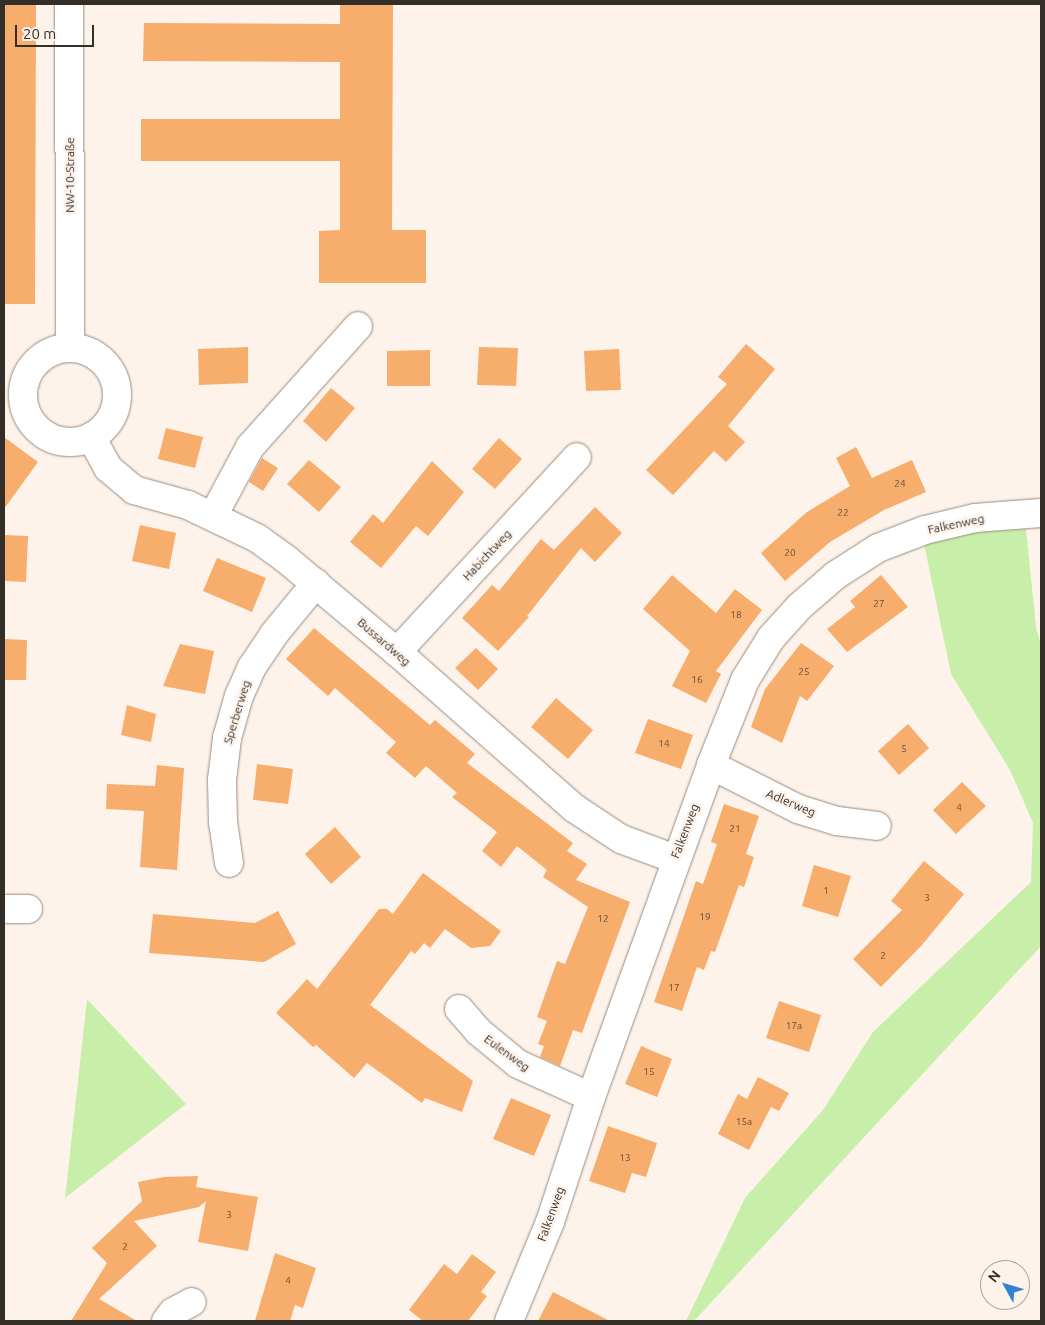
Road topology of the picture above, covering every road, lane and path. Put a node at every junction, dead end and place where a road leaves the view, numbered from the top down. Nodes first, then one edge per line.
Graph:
1 (69, 4) edge
2 (358, 326) dead end
3 (70, 347) junction
4 (13, 397) edge
5 (91, 437) junction
6 (577, 457) dead end
7 (1041, 513) edge
8 (212, 516) junction
9 (316, 583) junction
10 (398, 652) junction
11 (711, 765) junction
12 (876, 826) dead end
13 (675, 859) junction
14 (229, 863) dead end
15 (459, 1009) dead end
16 (591, 1097) junction
17 (192, 1302) dead end
18 (166, 1321) edge
19 (509, 1321) edge

1 - 3 street, NW-10-Straße
2 - 8 street
3 - 4 street
3 - 5 street
4 - 5 street
5 - 8 street, Bussardweg
6 - 10 street, Habichtweg
7 - 11 street, Falkenweg
8 - 9 street, Bussardweg
9 - 10 street, Bussardweg
9 - 14 street, Sperberweg
10 - 13 street, Bussardweg
11 - 12 street, Adlerweg
11 - 13 street, Falkenweg
13 - 16 street, Falkenweg
15 - 16 street, Eulenweg
16 - 19 street, Falkenweg
17 - 18 street

